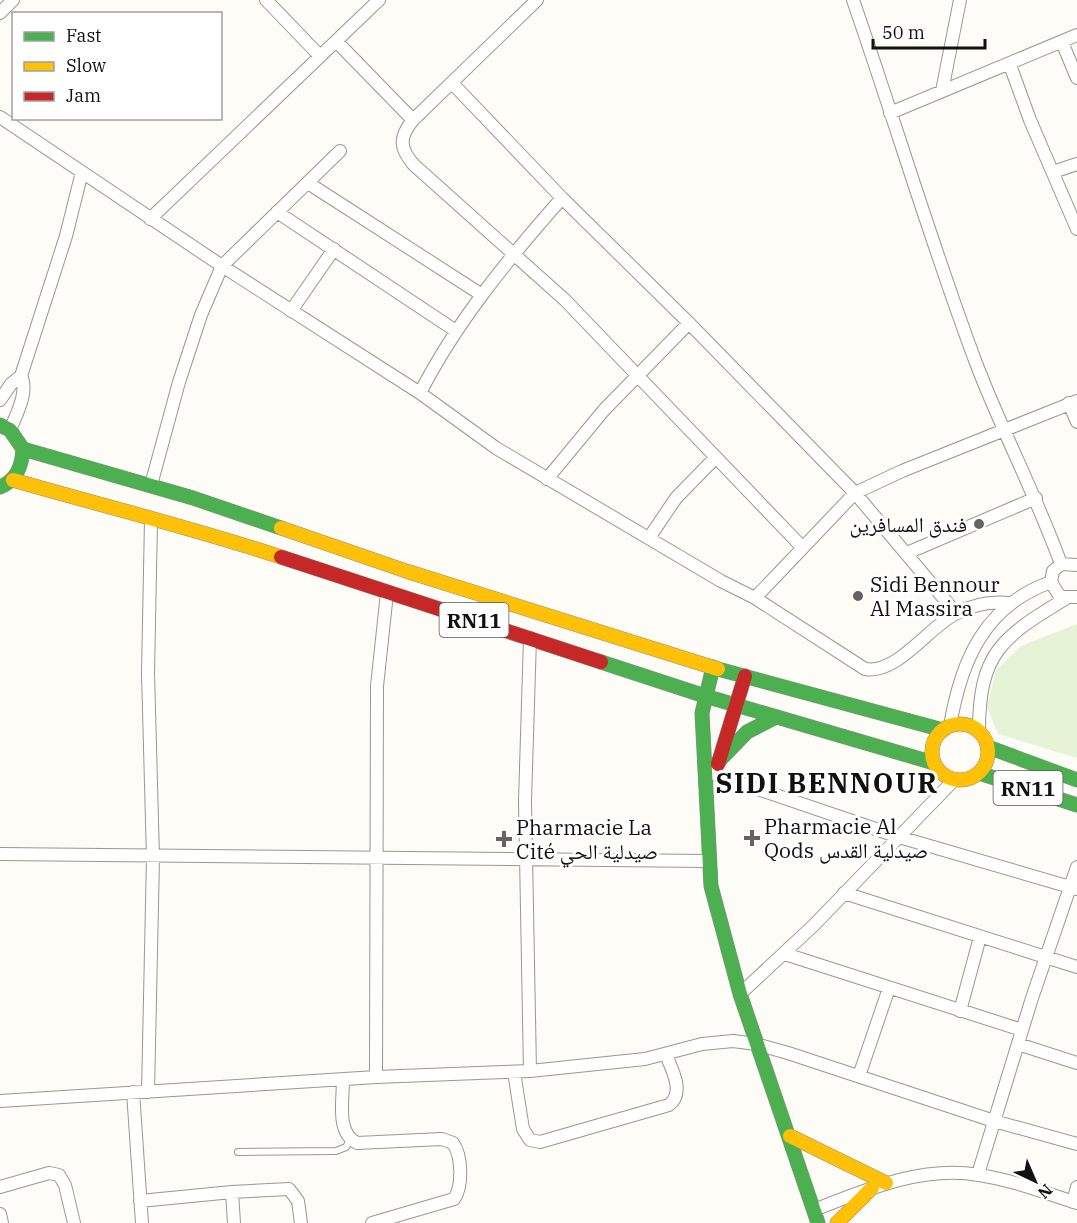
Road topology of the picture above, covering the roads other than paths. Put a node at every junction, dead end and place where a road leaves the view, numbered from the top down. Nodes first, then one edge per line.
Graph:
1 (13, 0) edge
2 (266, 0) edge
3 (286, 0) edge
4 (379, 0) edge
5 (537, 0) edge
6 (853, 0) edge
7 (960, 0) edge
8 (276, 10) junction
9 (0, 13) edge
10 (1077, 35) edge
11 (336, 41) junction
12 (1062, 42) junction
13 (320, 57) junction
14 (1010, 65) junction
15 (1077, 78) edge
16 (453, 83) junction
17 (942, 91) junction
18 (890, 113) junction
19 (0, 117) edge
20 (413, 120) junction
21 (340, 151) dead end
22 (1077, 164) edge
23 (82, 172) junction
24 (1053, 172) junction
25 (308, 183) junction
26 (562, 198) junction
27 (277, 212) junction
28 (150, 219) junction
29 (1077, 229) edge
30 (334, 249) junction
31 (515, 253) junction
32 (222, 266) junction
33 (482, 295) junction
34 (291, 311) junction
35 (689, 323) junction
36 (456, 331) junction
37 (639, 374) junction
38 (21, 376) junction
39 (420, 393) junction
40 (0, 400) edge
41 (1073, 402) edge
42 (1077, 422) edge
43 (5, 427) edge
44 (1004, 430) junction
45 (22, 449) junction
46 (716, 457) junction
47 (547, 479) junction
48 (13, 480) junction
49 (151, 485) junction
50 (0, 487) edge
51 (855, 493) junction
52 (1036, 498) junction
53 (151, 520) junction
54 (649, 538) junction
55 (802, 547) junction
56 (907, 553) junction
57 (1061, 564) junction
58 (1077, 565) edge
59 (1051, 582) junction
60 (387, 593) junction
61 (755, 598) junction
62 (1071, 598) edge
63 (1010, 603) junction
64 (956, 613) junction
65 (530, 638) junction
66 (713, 666) junction
67 (746, 676) junction
68 (705, 696) junction
69 (735, 706) junction
70 (776, 717) junction
71 (946, 728) junction
72 (979, 731) junction
73 (988, 747) junction
74 (934, 763) junction
75 (713, 769) junction
76 (979, 773) junction
77 (954, 780) junction
78 (1077, 780) edge
79 (1077, 805) edge
80 (899, 837) junction
81 (0, 855) edge
82 (153, 858) junction
83 (376, 860) junction
84 (527, 861) junction
85 (708, 861) junction
86 (1077, 867) edge
87 (1074, 888) edge
88 (844, 893) junction
89 (980, 937) junction
90 (785, 954) junction
91 (1048, 958) junction
92 (1077, 967) edge
93 (889, 988) junction
94 (740, 994) junction
95 (960, 1011) junction
96 (1023, 1030) junction
97 (756, 1044) junction
98 (1018, 1044) junction
99 (666, 1055) junction
100 (1077, 1063) edge
101 (530, 1071) junction
102 (514, 1072) junction
103 (859, 1076) junction
104 (376, 1077) junction
105 (343, 1080) junction
106 (133, 1092) junction
107 (148, 1092) junction
108 (0, 1101) edge
109 (994, 1120) junction
110 (790, 1136) junction
111 (350, 1140) junction
112 (1077, 1144) edge
113 (238, 1152) dead end
114 (978, 1174) junction
115 (879, 1186) junction
116 (0, 1187) edge
117 (1077, 1187) edge
118 (232, 1192) junction
119 (140, 1201) junction
120 (1075, 1202) edge
121 (0, 1214) edge
122 (816, 1216) edge
123 (2, 1223) edge
124 (74, 1223) edge
125 (142, 1223) edge
126 (234, 1223) edge
127 (301, 1223) edge
128 (372, 1223) edge
129 (837, 1223) edge

1 - 9 street
2 - 8 street
3 - 8 street
4 - 11 street
5 - 16 street
6 - 18 street
7 - 17 street
8 - 13 street
10 - 12 street
11 - 13 street
11 - 20 street
12 - 14 street
12 - 15 street
13 - 28 street
14 - 17 street
14 - 24 street
16 - 20 street
16 - 26 street
17 - 18 street
18 - 44 street
19 - 23 street
20 - 31 street
21 - 25 street
22 - 24 street
23 - 28 street
23 - 38 street
24 - 29 street
25 - 27 street
25 - 33 street
26 - 31 street
26 - 35 street
27 - 30 street
27 - 32 street
28 - 32 street
30 - 34 street
30 - 36 street
31 - 33 street
31 - 37 street
32 - 34 street
32 - 49 street
33 - 36 street
34 - 39 street
35 - 37 street
35 - 51 street
36 - 39 street
37 - 46 street
37 - 47 street
38 - 40 street
38 - 43 street
39 - 47 street
41 - 42 street
41 - 44 street
43 - 45 main road
44 - 51 street
44 - 52 street
45 - 48 main road
45 - 49 main road, RN11
46 - 54 street
46 - 55 street
47 - 54 street
48 - 50 main road
48 - 53 main road, RN11
49 - 66 main road, RN11
51 - 55 street
51 - 56 street
52 - 56 street
52 - 57 street
53 - 60 main road, RN11
53 - 82 street
54 - 61 street
55 - 61 street
56 - 64 street
57 - 58 street
57 - 59 street
59 - 62 street
59 - 63 street
60 - 65 main road, RN11
60 - 83 street
61 - 64 street
62 - 72 street
63 - 64 street
63 - 71 street
65 - 68 main road, RN11
65 - 84 street
66 - 67 main road, RN11
66 - 68 main road
67 - 69 main road
67 - 71 main road, RN11
68 - 69 main road, RN11
68 - 75 main road
69 - 70 main road, RN11
69 - 75 main road
70 - 74 main road, RN11
70 - 75 main road
71 - 72 main road, RN11
71 - 74 main road
72 - 73 main road, RN11
73 - 76 main road, RN11
73 - 78 main road, RN11
74 - 77 main road, RN11
75 - 80 street
75 - 85 main road
76 - 77 main road, RN11
76 - 79 main road, RN11
77 - 80 street
80 - 87 street
80 - 88 street
81 - 82 street
82 - 83 street
82 - 107 street
83 - 84 street
83 - 104 street
84 - 85 street
84 - 101 street
85 - 94 main road
86 - 87 street
87 - 91 street
88 - 89 street
88 - 90 street
89 - 91 street
89 - 95 street
90 - 93 street
90 - 94 street
91 - 92 street
91 - 96 street
93 - 95 street
93 - 103 street
94 - 97 main road
95 - 96 street
96 - 98 street
97 - 99 street
97 - 103 street
97 - 110 main road
98 - 100 street
98 - 109 street
99 - 101 street
99 - 102 street
101 - 102 street
102 - 104 street
103 - 109 street
104 - 105 street
105 - 107 street
105 - 111 street
106 - 107 street
106 - 108 street
106 - 119 street
109 - 112 street
109 - 114 street
110 - 115 main road
110 - 122 main road
111 - 113 lane
111 - 128 street
114 - 115 street
114 - 120 street
115 - 122 street
115 - 129 main road
116 - 124 street
117 - 120 street
118 - 119 street
118 - 126 street
118 - 127 street
119 - 125 street
121 - 123 street

